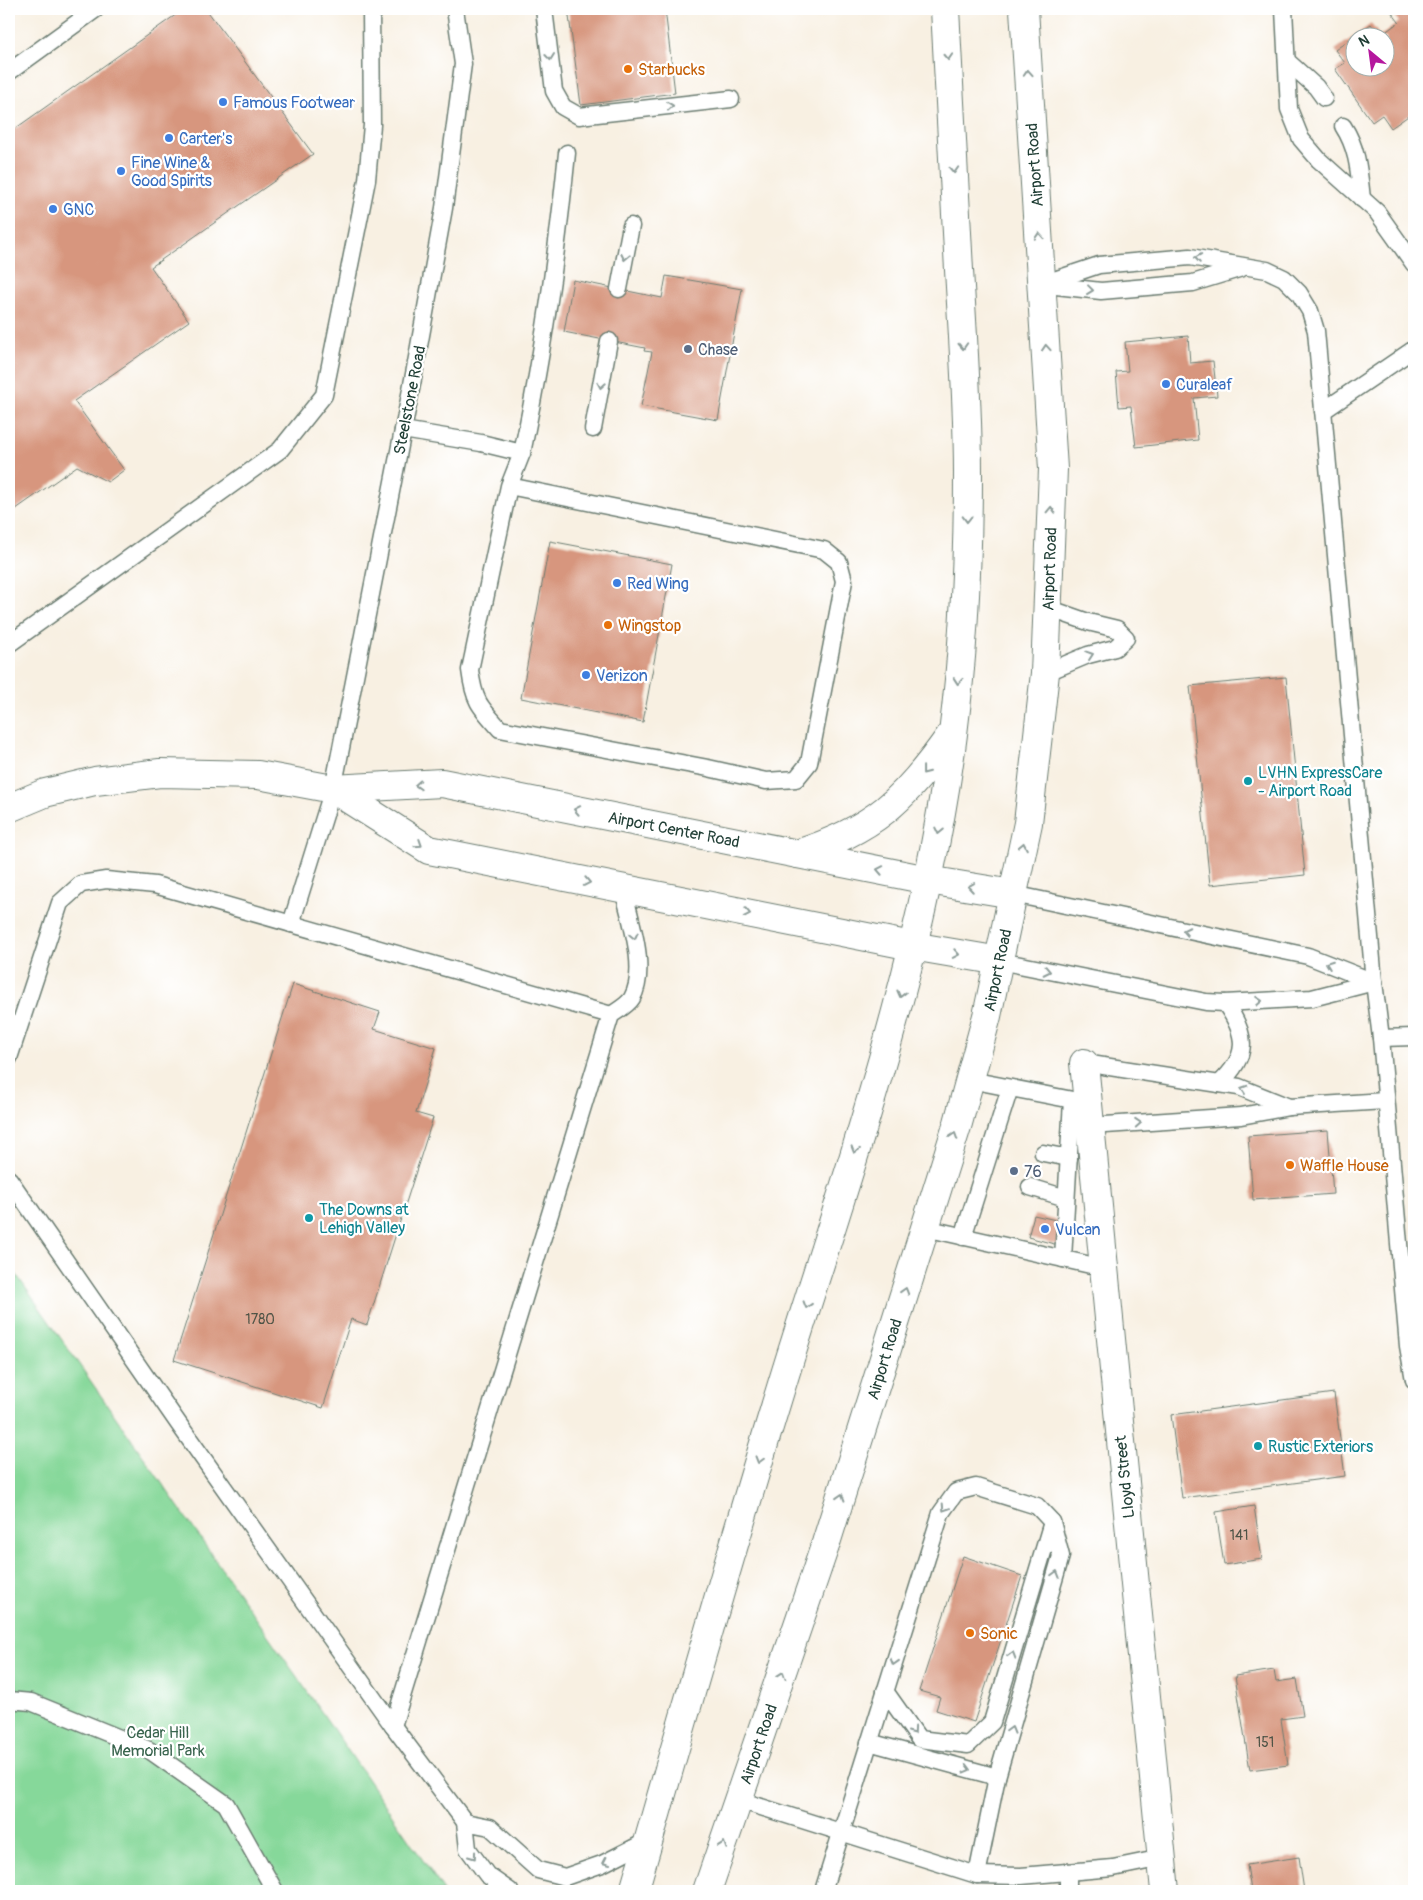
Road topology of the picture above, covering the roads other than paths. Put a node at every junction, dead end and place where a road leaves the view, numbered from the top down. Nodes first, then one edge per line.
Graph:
1 (96, 9) edge
2 (371, 9) edge
3 (455, 9) edge
4 (544, 9) edge
5 (945, 9) edge
6 (1024, 9) edge
7 (1284, 9) edge
8 (1287, 62) junction
9 (9, 72) edge
10 (1324, 98) dead end
11 (731, 99) dead end
12 (1343, 126) dead end
13 (567, 153) dead end
14 (1362, 199) junction
15 (631, 226) dead end
16 (1414, 264) edge
17 (1246, 266) junction
18 (1042, 284) junction
19 (619, 290) dead end
20 (609, 341) dead end
21 (1414, 349) edge
22 (1323, 411) junction
23 (593, 429) dead end
24 (403, 430) junction
25 (522, 453) junction
26 (509, 486) junction
27 (1048, 608) junction
28 (9, 644) edge
29 (1045, 674) junction
30 (954, 731) junction
31 (333, 789) junction
32 (9, 808) edge
33 (797, 854) junction
34 (928, 880) junction
35 (623, 889) junction
36 (1013, 894) junction
37 (291, 924) junction
38 (912, 946) junction
39 (1000, 961) junction
40 (1374, 982) junction
41 (1225, 1003) junction
42 (611, 1015) junction
43 (1414, 1037) edge
44 (1381, 1038) junction
45 (9, 1058) edge
46 (1084, 1063) joint
47 (970, 1080) junction
48 (1219, 1084) junction
49 (1010, 1088) junction
50 (1385, 1101) junction
51 (1289, 1107) junction
52 (1083, 1110) junction
53 (1043, 1153) dead end
54 (1069, 1158) junction
55 (9, 1179) edge
56 (1030, 1187) dead end
57 (1066, 1198) junction
58 (925, 1228) junction
59 (963, 1237) junction
60 (1063, 1259) junction
61 (1104, 1268) junction
62 (1414, 1380) edge
63 (1052, 1522) junction
64 (885, 1691) junction
65 (9, 1700) edge
66 (393, 1726) junction
67 (869, 1742) junction
68 (997, 1777) junction
69 (738, 1800) junction
70 (465, 1822) junction
71 (842, 1832) junction
72 (649, 1840) junction
73 (1162, 1858) junction
74 (1068, 1872) junction
75 (976, 1875) junction
76 (274, 1891) edge
77 (510, 1891) edge
78 (634, 1891) edge
79 (707, 1891) edge
80 (823, 1891) edge
81 (1068, 1891) edge
82 (1165, 1891) edge

1 - 9 lane
2 - 28 lane
3 - 24 lane, Steelstone Road
4 -> 11 lane
5 -> 30 main road
18 -> 6 main road, Airport Road
7 - 8 lane
8 - 10 lane
8 - 14 lane
12 - 14 lane
13 - 25 lane
14 - 16 lane
15 -> 19 lane
18 -> 17 lane
17 -> 18 lane
17 - 22 lane
27 -> 18 main road, Airport Road
20 -> 23 lane
21 - 22 lane
22 - 40 lane
24 - 25 lane
24 - 31 lane, Steelstone Road
25 - 26 lane
26 - 26 lane
27 - 29 main road, Airport Road
29 -> 27 lane
36 -> 29 main road, Airport Road
30 -> 33 main road
30 -> 34 main road
31 - 32 main road, Airport Center Road
33 -> 31 main road, Airport Center Road
31 -> 35 main road, Airport Center Road
31 - 37 lane, Steelstone Road
34 -> 33 main road, Airport Center Road
36 -> 34 main road, Airport Center Road
34 - 38 main road
35 -> 38 main road, Airport Center Road
35 -> 42 lane
36 - 39 main road, Airport Road
40 -> 36 lane
37 - 42 lane
37 - 45 lane
38 -> 39 main road, Airport Center Road
38 -> 72 main road
39 -> 41 lane
39 - 47 main road, Airport Road
41 -> 40 lane
40 - 44 lane
41 - 48 lane
42 - 66 lane
43 - 44 lane
44 - 50 lane
46 - 48 lane
46 - 52 main road, Lloyd Street
47 - 49 lane
58 -> 47 main road, Airport Road
51 -> 48 lane
49 - 52 lane
49 - 59 lane
50 - 51 lane
50 - 62 lane
52 -> 51 lane
52 - 54 lane
52 - 61 main road, Lloyd Street
53 - 54 lane
54 - 57 lane
55 - 66 lane
56 - 57 lane
57 - 60 lane
58 - 59 lane
69 -> 58 main road, Airport Road
59 - 60 lane
60 - 61 lane
61 - 73 main road, Lloyd Street
63 -> 64 lane
64 -> 63 lane
68 -> 63 lane
64 - 67 lane
65 - 76 lane
66 - 70 lane
67 -> 68 lane
67 - 71 lane
68 - 75 lane
69 - 71 lane
79 -> 69 main road, Airport Road
72 -> 70 lane
70 -> 77 lane
71 - 75 lane
71 - 80 lane
72 - 78 main road
73 - 74 lane
73 - 82 main road, Lloyd Street
74 - 75 lane
74 - 81 lane

